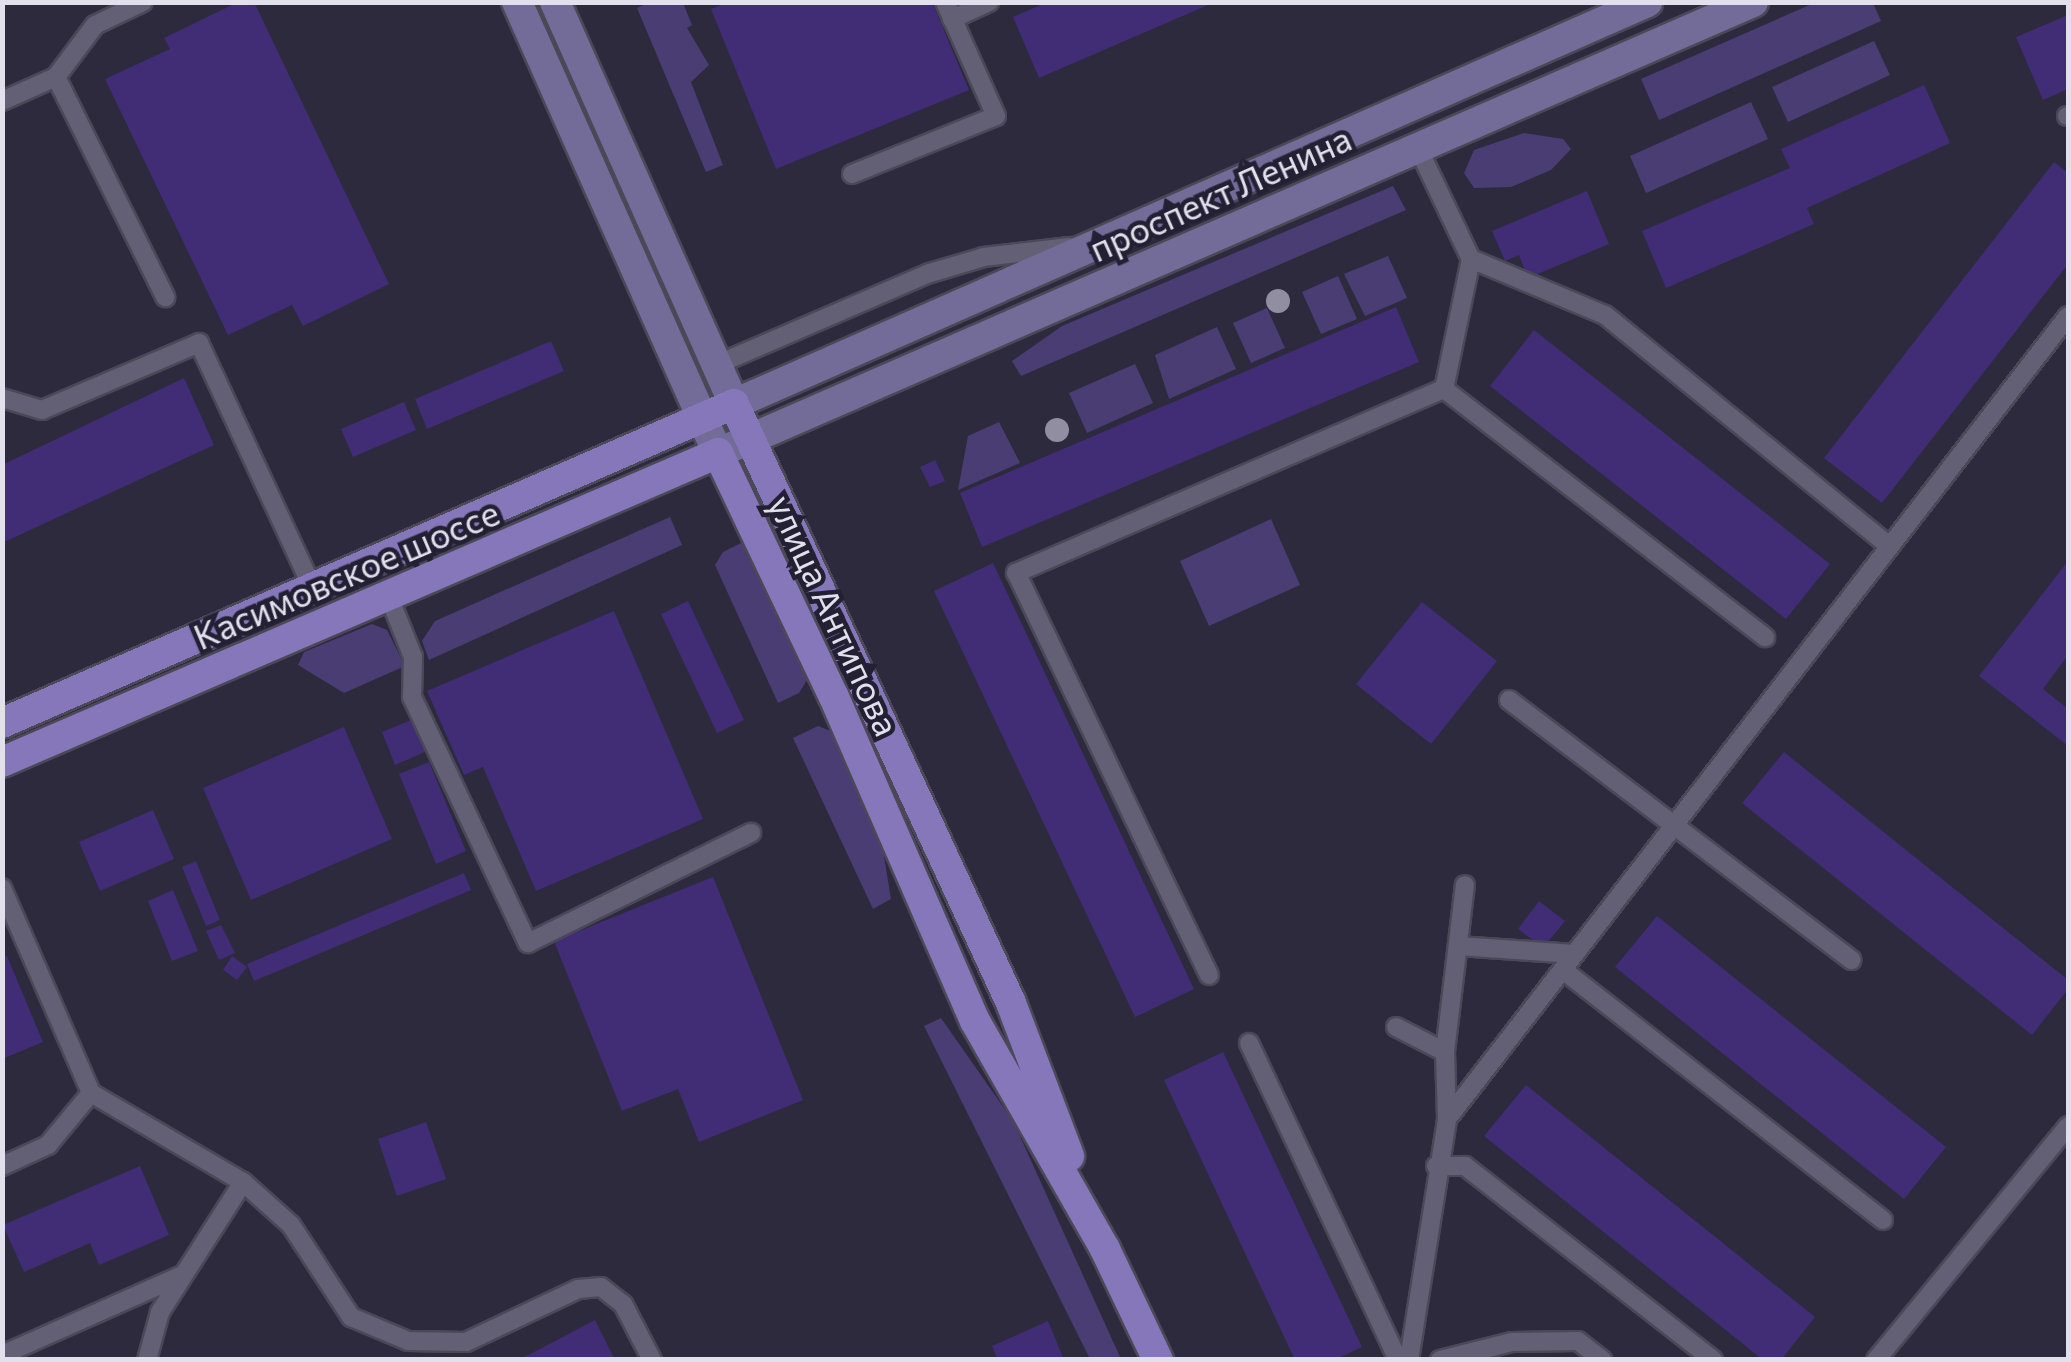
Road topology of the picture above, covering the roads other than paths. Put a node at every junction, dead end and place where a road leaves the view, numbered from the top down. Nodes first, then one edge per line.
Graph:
1 (143, 2) edge
2 (517, 2) edge
3 (990, 2) edge
4 (1648, 2) edge
5 (1753, 2) edge
6 (557, 3) edge
7 (949, 10) edge
8 (56, 77) junction
9 (2, 101) edge
10 (1418, 148) junction
11 (852, 174) dead end
12 (1098, 243) junction
13 (1471, 259) junction
14 (165, 297) dead end
15 (2068, 316) edge
16 (716, 365) junction
17 (1444, 389) junction
18 (2, 398) edge
19 (734, 404) junction
20 (701, 418) junction
21 (752, 439) junction
22 (718, 453) junction
23 (1889, 546) junction
24 (312, 589) junction
25 (389, 597) junction
26 (1765, 637) dead end
27 (1509, 700) dead end
28 (2, 724) edge
29 (2, 762) edge
30 (1673, 827) junction
31 (750, 833) dead end
32 (1466, 885) dead end
33 (2, 888) edge
34 (10, 925) edge
35 (1458, 946) junction
36 (1575, 954) junction
37 (1851, 960) dead end
38 (1563, 970) junction
39 (1209, 976) dead end
40 (1396, 1027) dead end
41 (1249, 1043) dead end
42 (1445, 1052) junction
43 (92, 1092) junction
44 (1446, 1119) junction
45 (2068, 1126) edge
46 (2, 1166) edge
47 (1436, 1166) junction
48 (243, 1182) junction
49 (1883, 1220) dead end
50 (1105, 1249) junction
51 (180, 1276) junction
52 (2, 1355) edge
53 (146, 1360) edge
54 (652, 1360) edge
55 (1158, 1360) edge
56 (1398, 1360) edge
57 (1409, 1360) edge
58 (1440, 1360) edge
59 (1602, 1360) edge
60 (1712, 1360) edge
61 (1876, 1360) edge

1 - 8 lane
2 - 20 main road, улица Антипова
3 - 7 lane
4 - 12 main road, проспект Ленина
5 - 10 main road, проспект Ленина
6 - 16 main road, улица Антипова
7 - 11 lane
8 - 9 lane
8 - 14 lane
10 - 13 lane
10 - 21 main road, проспект Ленина
12 - 16 lane
12 - 19 main road, проспект Ленина
13 - 17 lane
13 - 23 lane
15 - 23 lane
16 - 19 main road, улица Антипова
17 - 26 lane
17 - 39 lane
18 - 24 lane
19 - 20 main road, проспект Ленина
19 - 21 main road, улица Антипова
20 - 22 main road, улица Антипова
20 - 24 main road, Касимовское шоссе
21 - 22 main road, проспект Ленина
21 - 50 main road, улица Антипова
22 - 25 main road, Касимовское шоссе
22 - 50 main road, улица Антипова
23 - 30 lane
24 - 28 main road, Касимовское шоссе
25 - 29 main road, Касимовское шоссе
25 - 31 lane
27 - 30 lane
30 - 36 lane
30 - 37 lane
32 - 35 lane
33 - 34 lane
34 - 43 lane
35 - 36 lane
35 - 42 lane
36 - 38 lane
38 - 44 lane
38 - 49 lane
40 - 42 lane
41 - 56 lane
42 - 44 lane
43 - 46 lane
43 - 48 lane
44 - 47 lane
45 - 61 lane
47 - 57 lane
47 - 60 lane
48 - 51 lane
48 - 54 lane
50 - 55 main road, улица Антипова
51 - 52 lane
51 - 53 lane
58 - 59 lane

